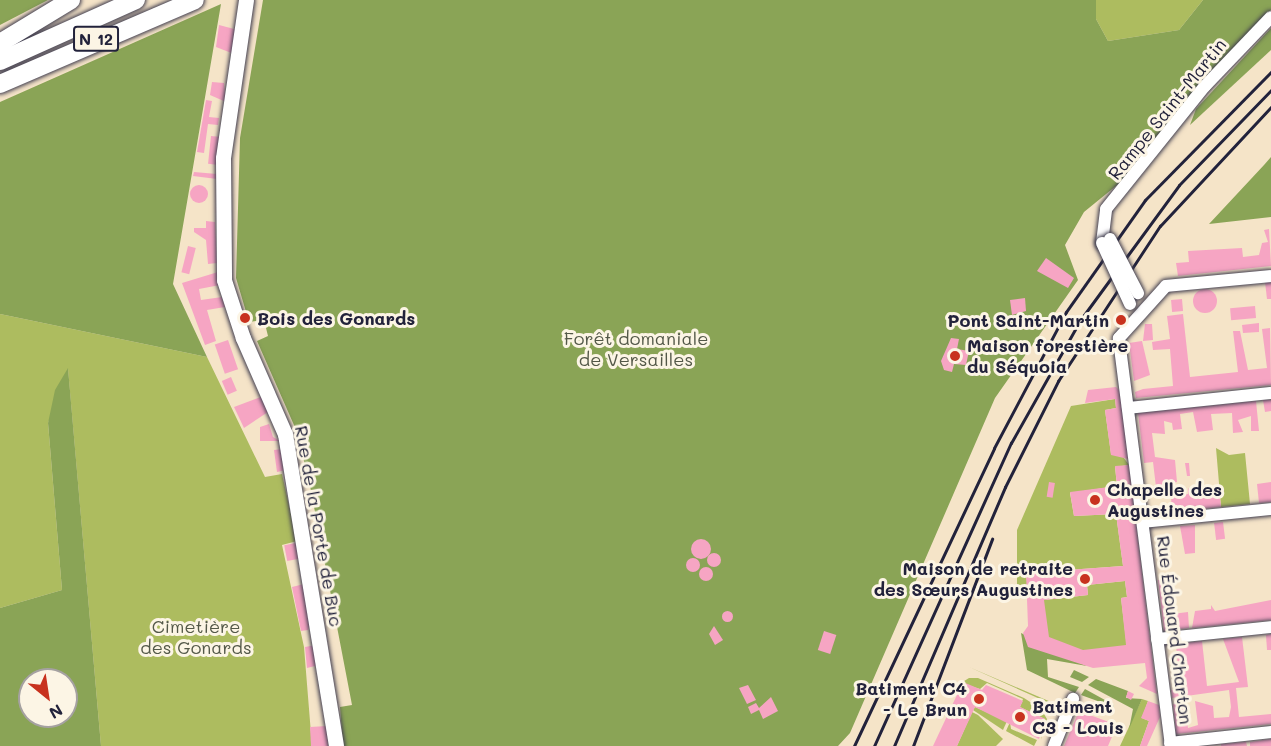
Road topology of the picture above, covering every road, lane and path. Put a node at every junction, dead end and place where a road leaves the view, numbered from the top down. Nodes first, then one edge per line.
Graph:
1 (71, 0) edge
2 (136, 0) edge
3 (195, 0) edge
4 (246, 0) edge
5 (1271, 17) edge
6 (0, 43) edge
7 (0, 61) edge
8 (0, 84) edge
9 (1106, 241) junction
10 (1271, 276) edge
11 (1155, 296) junction
12 (1137, 316) junction
13 (1271, 393) edge
14 (1128, 408) junction
15 (1271, 509) edge
16 (1143, 522) junction
17 (1271, 627) edge
18 (1157, 639) junction
19 (1073, 699) dead end
20 (1271, 732) edge
21 (1171, 744) edge
22 (336, 746) edge
23 (1054, 746) edge

1 - 6 highway
2 - 7 highway, N 12
3 - 8 highway, N 12
4 - 22 main road, Rue de la Porte de Buc
5 - 9 street, Rampe Saint-Martin
9 - 11 street, bridge
9 - 12 street, bridge
10 - 11 street
11 - 12 street, Rue Édouard Charton
12 - 14 street, Rue Édouard Charton
13 - 14 street
14 - 16 street, Rue Édouard Charton
15 - 16 street
16 - 18 street, Rue Édouard Charton
17 - 18 street
18 - 21 street, Rue Édouard Charton
19 - 23 street
20 - 21 street

